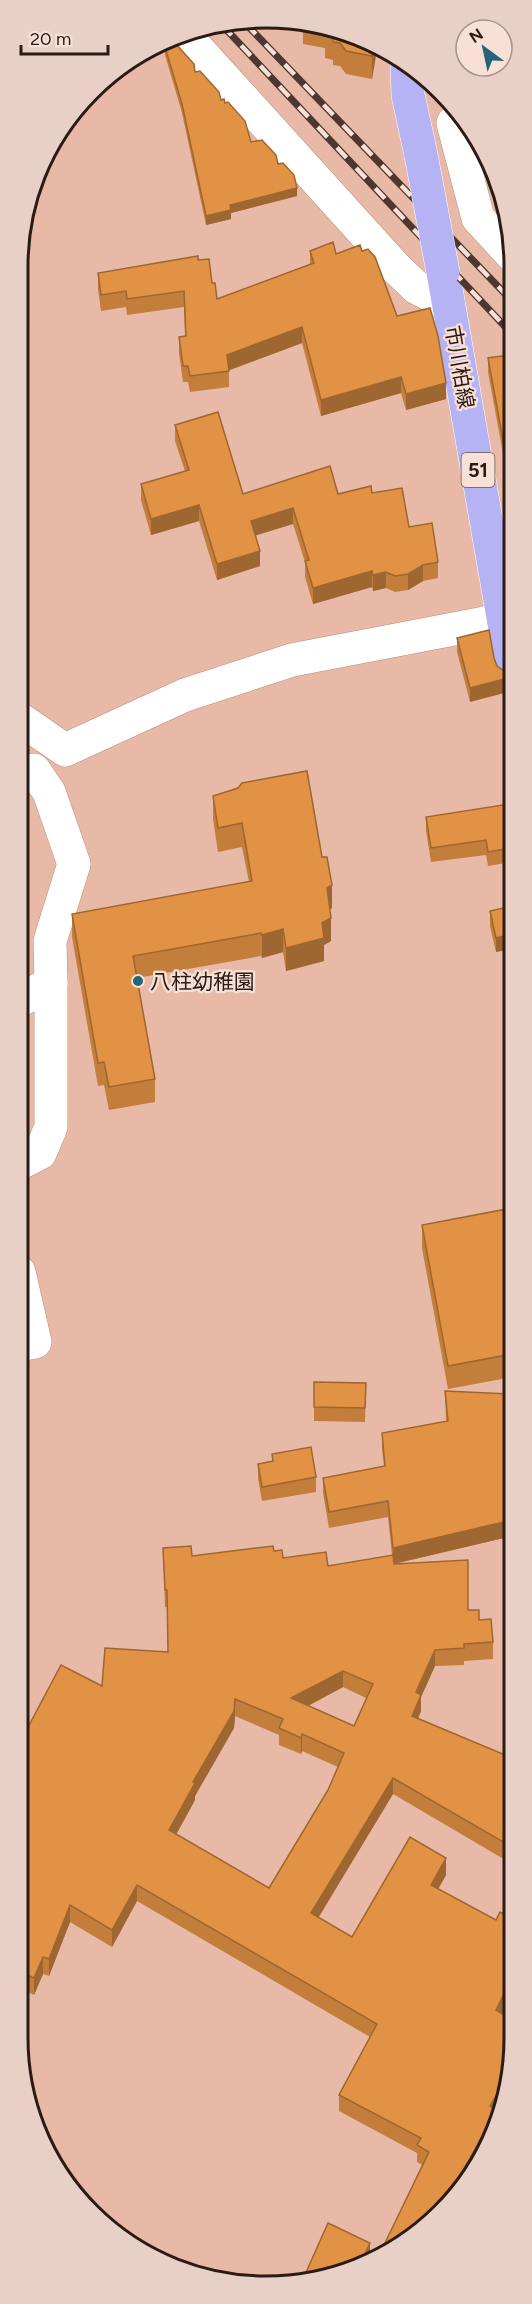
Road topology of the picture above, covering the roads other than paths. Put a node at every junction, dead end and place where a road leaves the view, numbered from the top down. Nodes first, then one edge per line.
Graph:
1 (190, 41) edge
2 (407, 75) edge
3 (456, 123) edge
4 (459, 129) edge
5 (419, 142) junction
6 (502, 244) edge
7 (449, 305) junction
8 (504, 596) edge
9 (504, 618) edge
10 (28, 725) edge
11 (65, 750) junction
12 (28, 774) edge
13 (28, 776) edge
14 (51, 983) junction
15 (28, 996) edge
16 (28, 1159) edge
17 (28, 1311) edge
18 (28, 1343) edge

1 - 7 street
2 - 5 main road, 市川柏線 / 51
3 - 5 street
4 - 6 street
5 - 7 main road, 市川柏線 / 51, bridge
7 - 8 main road, 市川柏線 / 51
9 - 11 street
10 - 11 street
11 - 12 street
13 - 14 street
14 - 15 street
14 - 16 street
17 - 18 street

